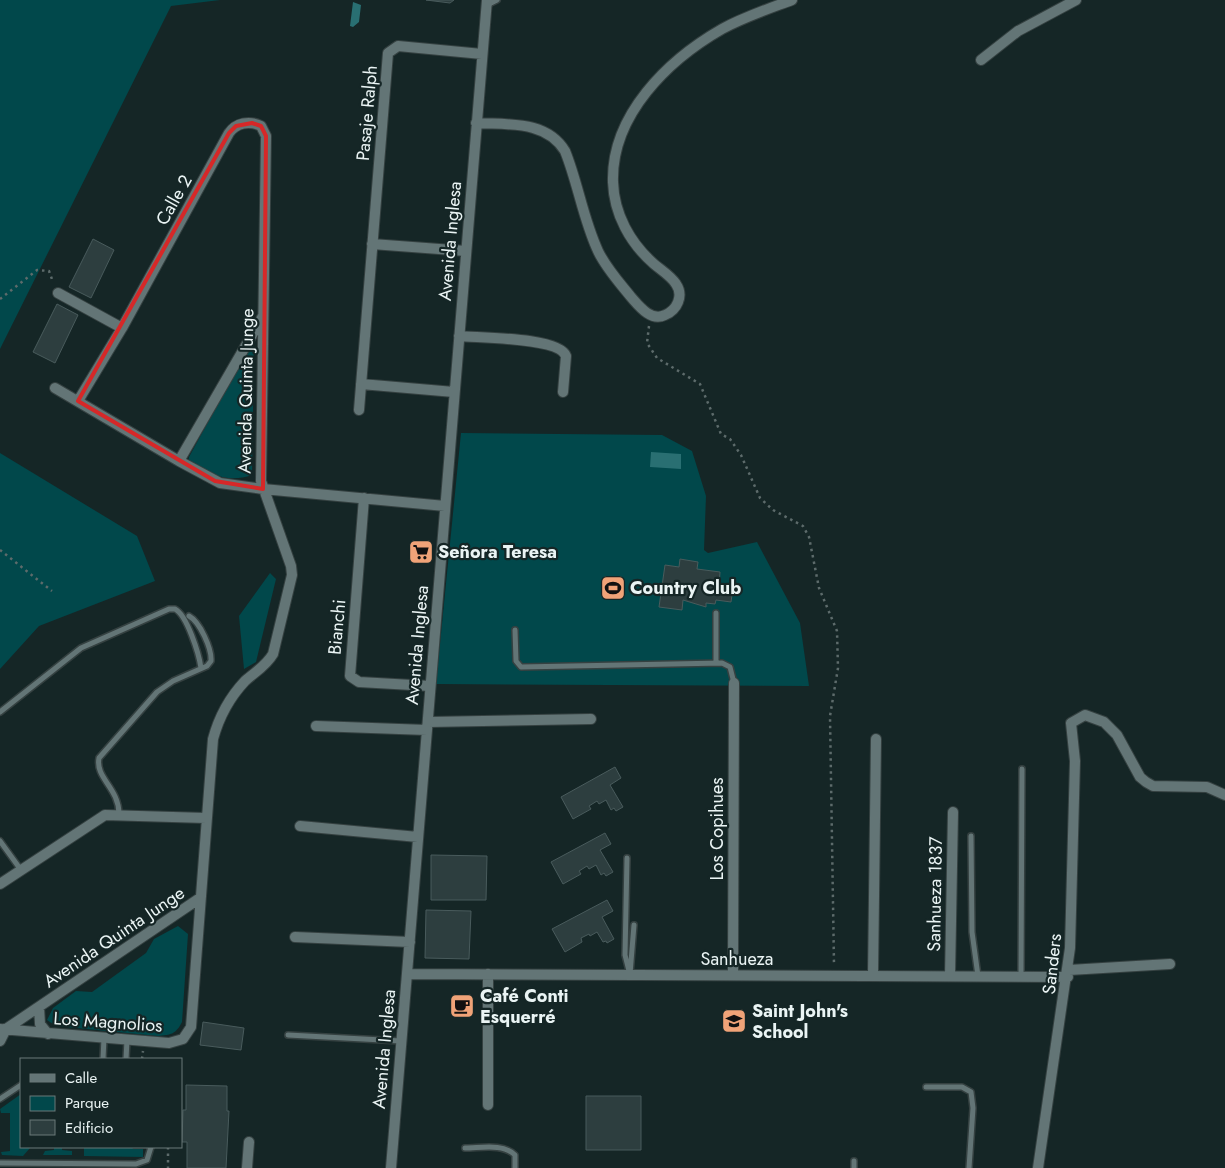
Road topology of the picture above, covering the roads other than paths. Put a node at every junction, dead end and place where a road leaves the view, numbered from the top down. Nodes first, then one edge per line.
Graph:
1 (497, 0) edge
2 (792, 0) edge
3 (1076, 0) edge
4 (487, 3) edge
5 (482, 54) junction
6 (981, 60) dead end
7 (476, 123) junction
8 (266, 140) joint
9 (372, 244) junction
10 (466, 251) junction
11 (58, 293) road end
12 (263, 316) junction
13 (122, 328) junction
14 (459, 336) junction
15 (361, 384) junction
16 (55, 388) dead end
17 (454, 392) junction
18 (563, 392) dead end
19 (78, 401) junction
20 (358, 410) dead end
21 (179, 461) junction
22 (263, 489) junction
23 (364, 498) junction
24 (445, 506) junction
25 (716, 613) dead end
26 (189, 616) dead end
27 (515, 630) dead end
28 (716, 663) junction
29 (201, 668) junction
30 (734, 683) joint
31 (430, 686) junction
32 (0, 712) edge
33 (591, 719) dead end
34 (316, 726) dead end
35 (427, 726) junction
36 (876, 739) dead end
37 (1022, 769) dead end
38 (1225, 795) edge
39 (953, 812) dead end
40 (119, 814) junction
41 (206, 818) junction
42 (300, 826) dead end
43 (971, 836) dead end
44 (418, 837) junction
45 (0, 841) edge
46 (627, 858) dead end
47 (21, 870) junction
48 (0, 884) edge
49 (200, 898) junction
50 (634, 925) dead end
51 (295, 937) dead end
52 (410, 942) junction
53 (1170, 964) dead end
54 (1068, 973) junction
55 (407, 974) junction
56 (488, 974) junction
57 (630, 975) junction
58 (733, 975) junction
59 (873, 976) junction
60 (950, 976) junction
61 (978, 976) junction
62 (1021, 976) junction
63 (39, 1007) junction
64 (0, 1020) edge
65 (3, 1029) edge
66 (48, 1034) junction
67 (288, 1035) dead end
68 (104, 1038) junction
69 (127, 1040) junction
70 (0, 1041) edge
71 (401, 1041) junction
72 (103, 1058) edge
73 (126, 1058) edge
74 (20, 1086) edge
75 (926, 1087) dead end
76 (0, 1099) edge
77 (488, 1105) dead end
78 (249, 1142) dead end
79 (151, 1148) edge
80 (464, 1148) dead end
81 (854, 1161) dead end
82 (0, 1162) edge
83 (247, 1168) edge
84 (391, 1168) edge
85 (516, 1168) edge
86 (854, 1168) edge
87 (969, 1168) edge
88 (1038, 1168) edge

1 - 4 lane, Avenida Inglesa
2 - 7 street
3 - 6 street
4 - 5 street, Avenida Inglesa
5 - 7 street, Avenida Inglesa
5 - 9 street, Pasaje Ralph
7 - 10 street, Avenida Inglesa
8 - 12 street, Avenida Quinta Junge
8 - 13 street, Calle 2
9 - 10 street
9 - 15 street, Pasaje Ralph
10 - 14 street, Avenida Inglesa
11 - 13 street
12 - 21 street
12 - 22 street, Avenida Quinta Junge
13 - 19 street, Calle 2
14 - 17 street, Avenida Inglesa
14 - 18 street
15 - 17 street
15 - 20 street, Pasaje Ralph
16 - 19 street
17 - 24 street, Avenida Inglesa
19 - 21 street
21 - 22 street
22 - 23 street
22 - 41 street, Avenida Quinta Junge
23 - 24 street
23 - 31 street, Bianchi
24 - 31 street, Avenida Inglesa
25 - 28 lane
26 - 29 lane
27 - 28 lane
28 - 30 lane
29 - 32 lane
29 - 40 lane
30 - 58 street, Los Copihues
31 - 35 street, Avenida Inglesa
33 - 35 street
34 - 35 street
35 - 44 street, Avenida Inglesa
36 - 59 street
37 - 62 lane
38 - 54 street, Sanders
39 - 60 street, Sanhueza 1837
40 - 41 street
40 - 47 street
41 - 49 street, Avenida Quinta Junge
42 - 44 street
43 - 61 lane
44 - 52 street, Avenida Inglesa
45 - 47 lane
46 - 57 lane
47 - 48 street
49 - 63 street, Avenida Quinta Junge
49 - 69 street, Los Magnolios
50 - 57 lane
51 - 52 street
52 - 55 street, Avenida Inglesa
53 - 54 street, Sanhueza
54 - 62 street, Sanhueza
54 - 88 street, Sanders
55 - 56 street, Sanhueza
55 - 71 street, Avenida Inglesa
56 - 57 street, Sanhueza
56 - 77 street
57 - 58 street, Sanhueza
58 - 59 street, Sanhueza
59 - 60 street, Sanhueza
60 - 61 street, Sanhueza
61 - 62 street, Sanhueza
63 - 65 street, Avenida Quinta Junge
63 - 66 street, Avenida Quinta Junge
64 - 65 street
65 - 66 street, Los Magnolios
65 - 70 street, Avenida Quinta Junge
66 - 68 street, Los Magnolios
67 - 71 lane
68 - 69 street, Los Magnolios
68 - 72 lane
69 - 73 lane
71 - 84 street, Avenida Inglesa
74 - 76 lane
75 - 87 lane
78 - 83 street
79 - 82 lane
80 - 85 lane
81 - 86 lane

